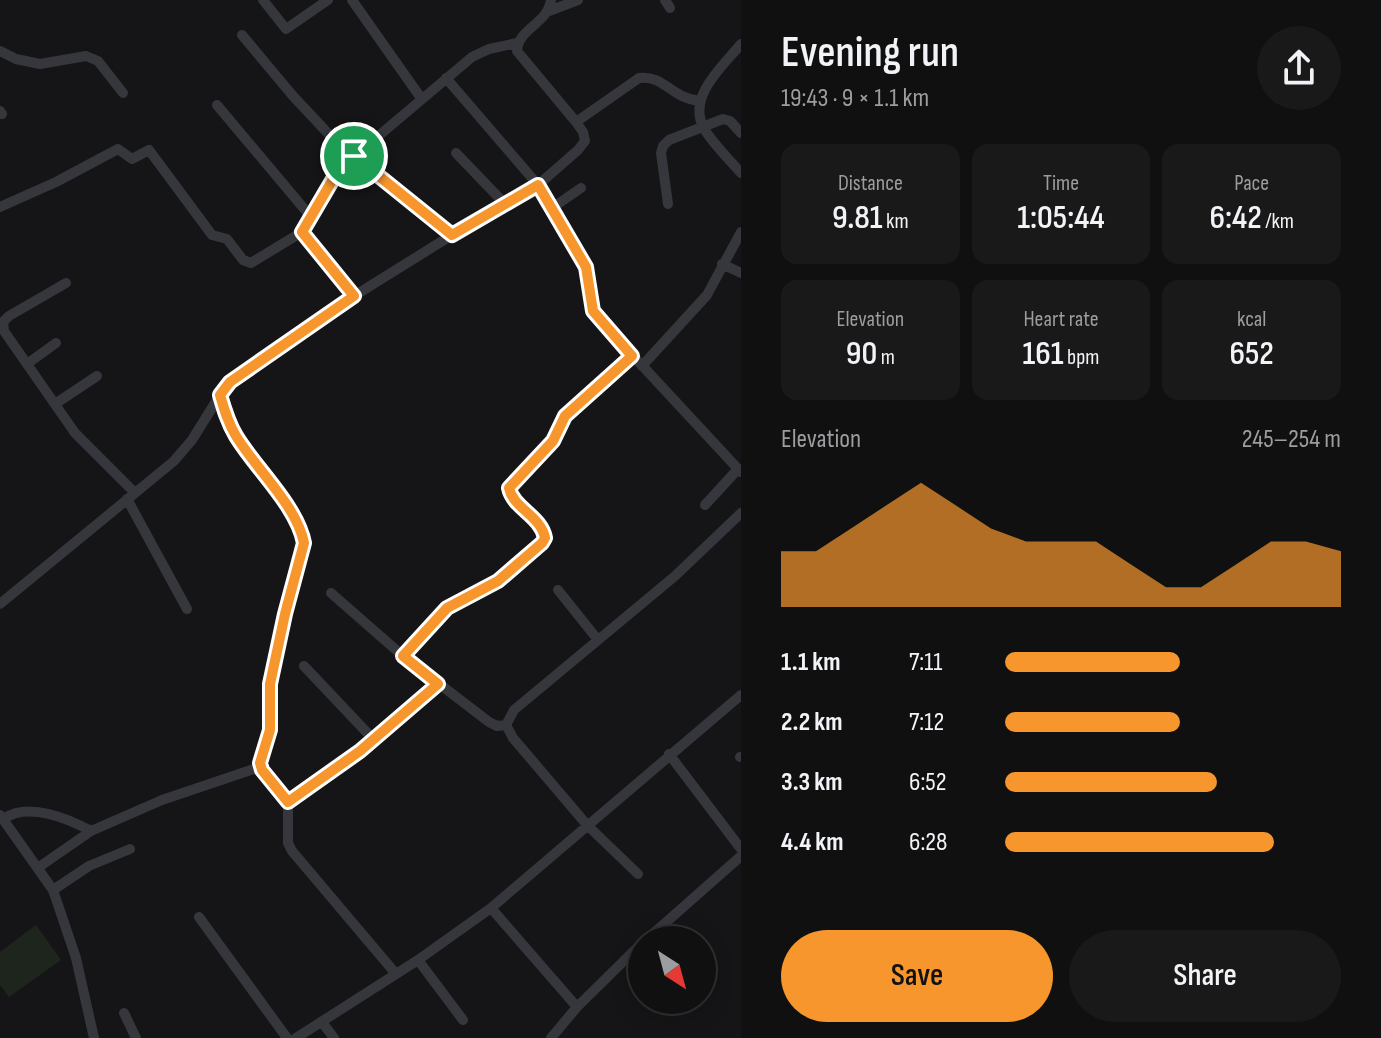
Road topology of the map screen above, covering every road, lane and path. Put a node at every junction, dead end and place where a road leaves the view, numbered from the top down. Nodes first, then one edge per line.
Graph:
1 (263, 0) edge
2 (328, 0) edge
3 (352, 0) edge
4 (578, 0) edge
5 (550, 6) edge
6 (242, 35) dead end
7 (517, 43) junction
8 (741, 44) edge
9 (0, 51) edge
10 (446, 78) junction
11 (123, 93) dead end
12 (421, 98) junction
13 (700, 101) junction
14 (217, 105) dead end
15 (576, 122) junction
16 (703, 128) junction
17 (741, 133) edge
18 (456, 153) dead end
19 (354, 156) junction
20 (741, 173) edge
21 (538, 185) junction
22 (581, 188) dead end
23 (505, 204) junction
24 (668, 204) dead end
25 (0, 207) edge
26 (552, 208) junction
27 (311, 217) junction
28 (302, 232) junction
29 (741, 232) edge
30 (452, 235) junction
31 (722, 264) junction
32 (741, 273) edge
33 (66, 283) dead end
34 (354, 296) junction
35 (56, 343) dead end
36 (632, 356) junction
37 (27, 364) junction
38 (642, 366) junction
39 (97, 376) dead end
40 (220, 395) junction
41 (55, 404) junction
42 (740, 471) edge
43 (131, 496) junction
44 (705, 505) dead end
45 (741, 513) edge
46 (558, 590) dead end
47 (331, 593) dead end
48 (0, 604) edge
49 (187, 609) dead end
50 (598, 640) junction
51 (403, 656) junction
52 (304, 666) dead end
53 (438, 684) junction
54 (741, 695) edge
55 (506, 725) junction
56 (373, 739) junction
57 (669, 754) junction
58 (260, 767) junction
59 (288, 802) junction
60 (2, 816) edge
61 (587, 825) junction
62 (91, 831) junction
63 (130, 849) dead end
64 (741, 849) edge
65 (741, 856) edge
66 (39, 867) junction
67 (638, 874) dead end
68 (53, 890) junction
69 (491, 908) junction
70 (199, 917) dead end
71 (662, 926) edge
72 (628, 958) edge
73 (418, 960) junction
74 (396, 974) junction
75 (577, 1007) junction
76 (124, 1013) dead end
77 (463, 1020) dead end
78 (322, 1022) junction
79 (94, 1038) edge
80 (136, 1038) edge
81 (287, 1038) edge
82 (296, 1038) edge
83 (334, 1038) edge
84 (551, 1038) edge

1 - 2 street
3 - 12 street
4 - 5 street
5 - 7 street
6 - 19 street
7 - 10 street
7 - 15 street
8 - 13 street
9 - 11 street
10 - 12 street
10 - 21 street
12 - 19 street
13 - 15 street
13 - 16 street
14 - 27 street
15 - 21 street
16 - 17 street
16 - 20 street
16 - 24 street
18 - 23 street
19 - 27 street
19 - 30 street
21 - 23 street
21 - 26 street
22 - 26 street
23 - 30 street
25 - 28 street
26 - 36 street
27 - 28 street
28 - 34 street
29 - 31 street
30 - 34 street
31 - 32 street
31 - 38 street
33 - 37 street
34 - 40 street
35 - 37 street
36 - 38 street
36 - 51 street
37 - 41 street
38 - 42 street
39 - 41 street
40 - 43 street
40 - 58 street
41 - 43 street
42 - 44 street
43 - 48 street
43 - 49 street
45 - 50 street
46 - 50 street
47 - 51 street
50 - 55 street
51 - 53 street
52 - 56 street
53 - 55 street
53 - 56 street
54 - 57 street
55 - 61 street
56 - 59 street
57 - 61 street
57 - 64 street
58 - 59 street
58 - 62 street
59 - 74 street
60 - 62 street
60 - 66 street
61 - 67 street
61 - 69 street
62 - 66 street
63 - 68 street
65 - 71 street
66 - 68 street
68 - 79 street
69 - 73 street
69 - 75 street
70 - 81 street
72 - 75 street
73 - 74 street
73 - 77 street
74 - 78 street
75 - 84 street
76 - 80 street
78 - 82 street
78 - 83 street

